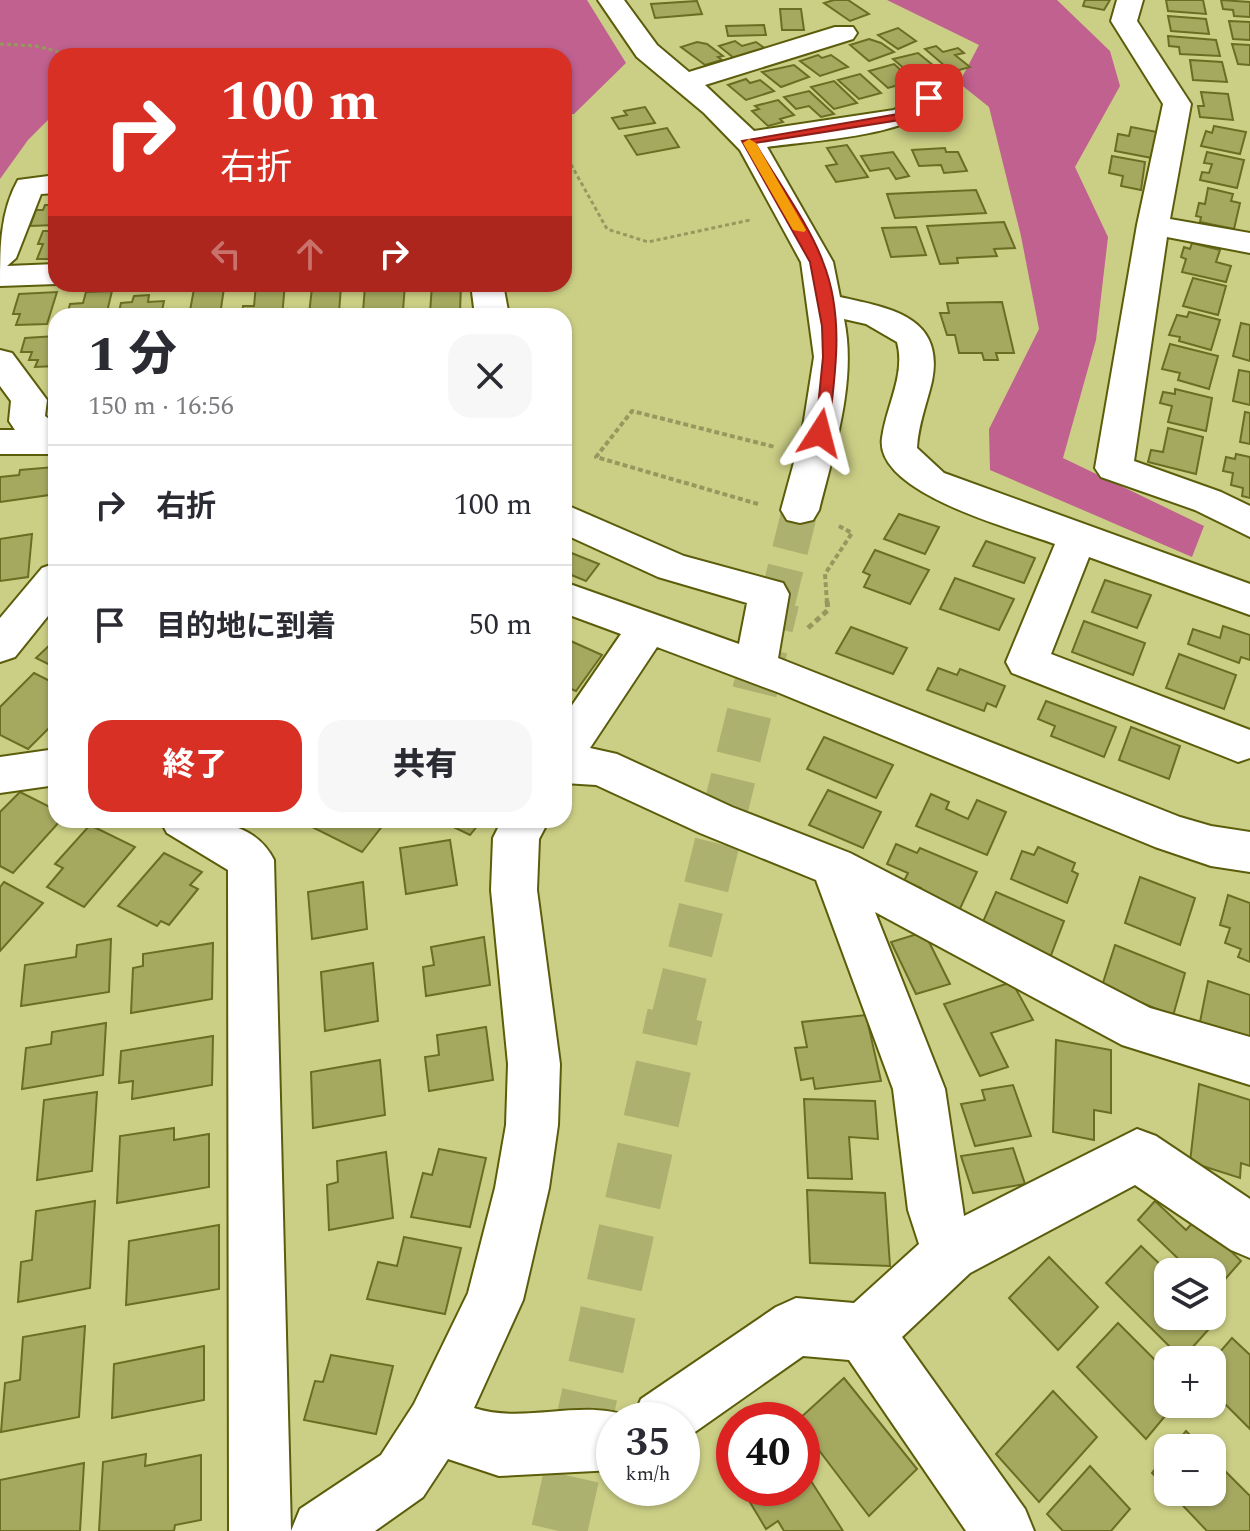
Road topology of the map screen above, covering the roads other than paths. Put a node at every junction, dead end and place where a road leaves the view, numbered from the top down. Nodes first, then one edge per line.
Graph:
1 (611, 0) edge
2 (1130, 0) edge
3 (844, 33) dead end
4 (685, 82) junction
5 (929, 98) dead end
6 (748, 141) junction
7 (48, 185) edge
8 (1153, 225) junction
9 (1250, 243) edge
10 (0, 258) edge
11 (48, 274) edge
12 (0, 276) edge
13 (825, 304) junction
14 (0, 361) edge
15 (42, 397) edge
16 (48, 435) edge
17 (48, 441) edge
18 (0, 442) edge
19 (800, 514) tunnel mouth
20 (572, 522) edge
21 (1250, 523) edge
22 (1077, 539) junction
23 (48, 588) edge
24 (572, 600) edge
25 (1250, 600) edge
26 (647, 629) junction
27 (0, 646) edge
28 (774, 673) junction
29 (572, 740) edge
30 (1238, 744) dead end
31 (572, 765) edge
32 (48, 768) edge
33 (0, 775) edge
34 (197, 828) edge
35 (522, 828) edge
36 (1250, 852) edge
37 (834, 867) junction
38 (1250, 1061) edge
39 (1250, 1231) edge
40 (950, 1253) junction
41 (864, 1333) junction
42 (688, 1402) edge
43 (435, 1425) junction
44 (596, 1441) edge
45 (260, 1531) edge
46 (322, 1531) edge
47 (1003, 1531) edge

1 - 4 street
2 - 8 street
3 - 4 street
4 - 6 street
5 - 6 street
6 - 13 street
7 - 10 street
8 - 9 street
8 - 21 street
11 - 12 street
13 - 19 street
13 - 22 street
14 - 15 street
15 - 16 street
17 - 18 street
20 - 28 street
22 - 25 street
22 - 30 street
23 - 27 street
24 - 26 street
26 - 28 street
26 - 29 street
28 - 36 street
31 - 37 street
32 - 33 street
34 - 45 street
35 - 43 street
37 - 38 street
37 - 40 street
39 - 40 street
40 - 41 street
41 - 42 street
41 - 47 street
43 - 44 street
43 - 46 street

